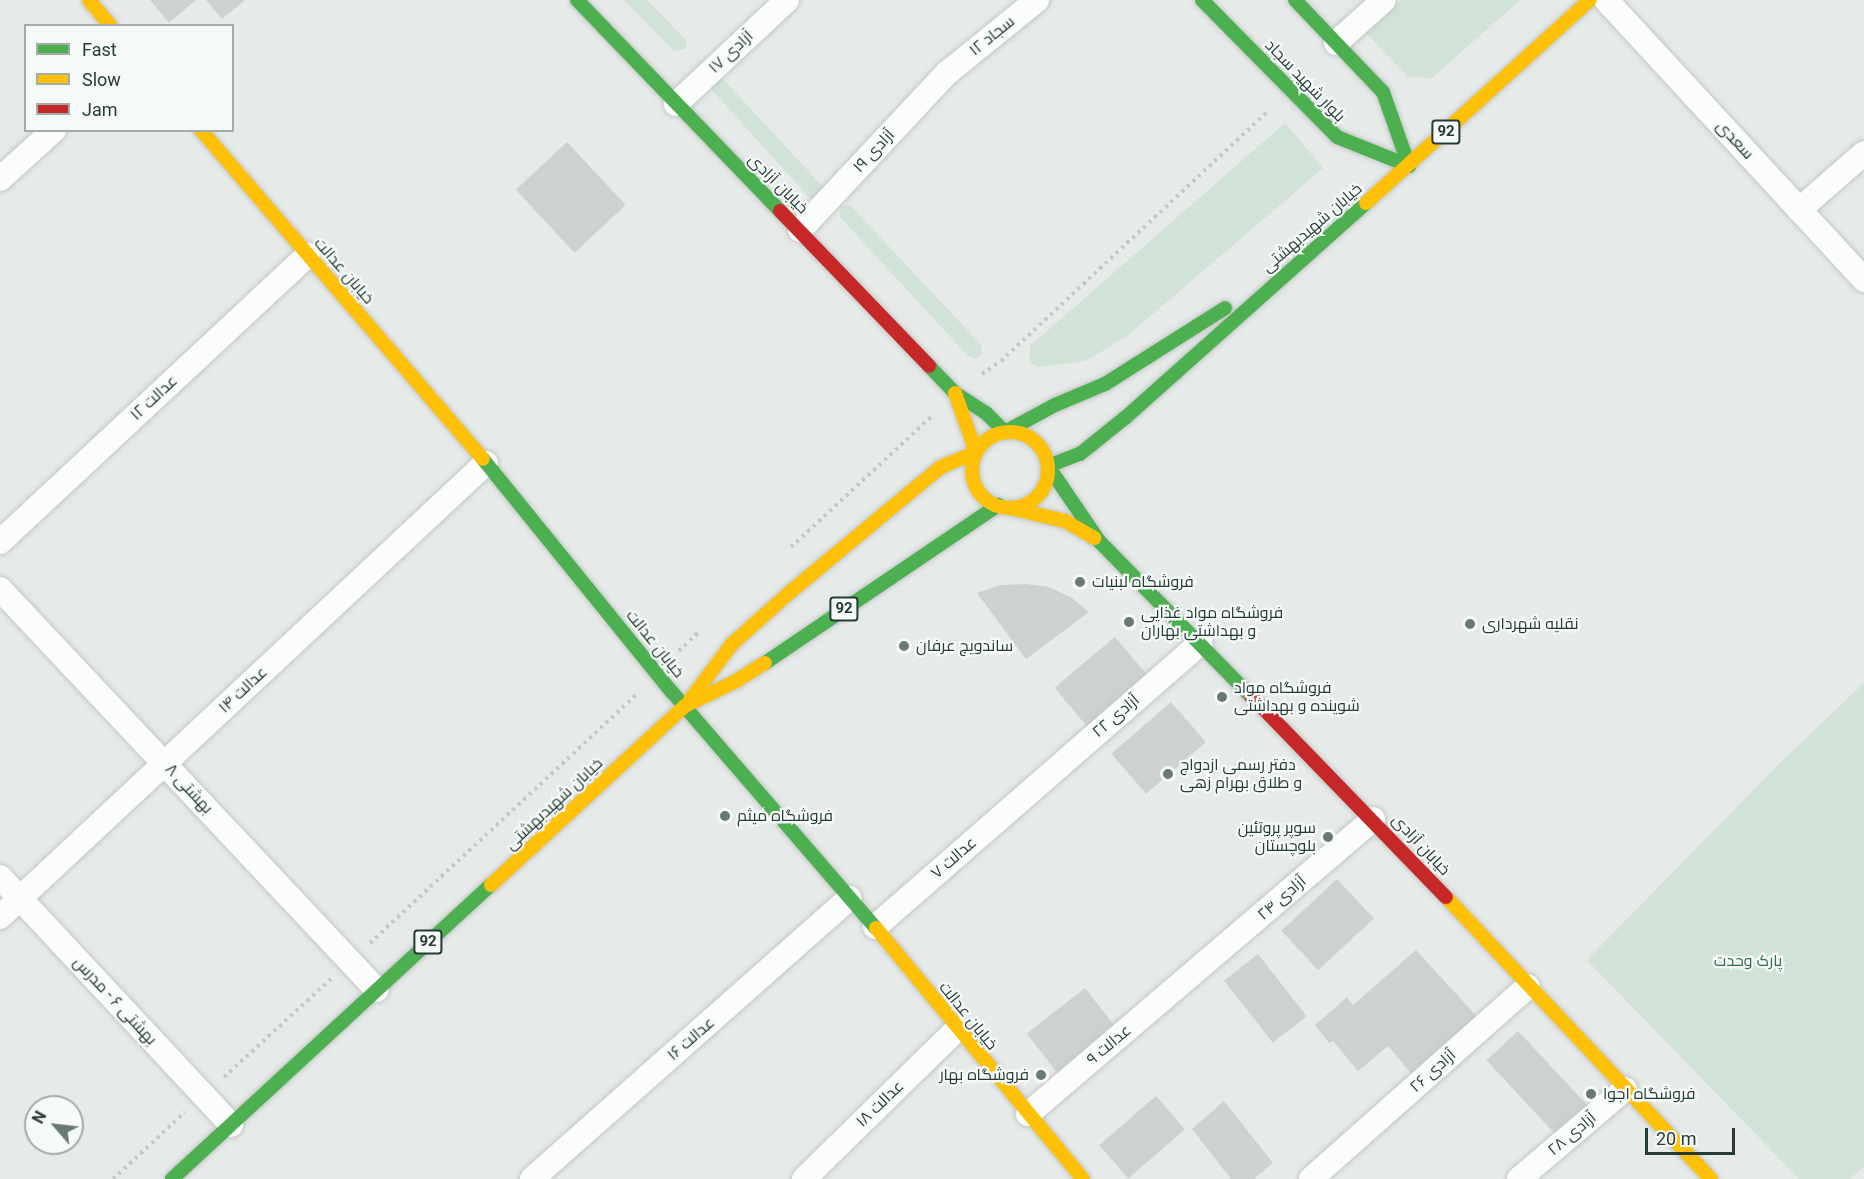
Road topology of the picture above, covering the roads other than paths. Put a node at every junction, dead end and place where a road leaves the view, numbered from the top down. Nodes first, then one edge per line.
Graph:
1 (89, 0) edge
2 (577, 0) edge
3 (788, 0) edge
4 (1037, 0) edge
5 (1202, 0) edge
6 (1295, 0) edge
7 (1384, 0) edge
8 (1590, 0) edge
9 (1606, 0) edge
10 (109, 24) edge
11 (1336, 43) junction
12 (947, 73) joint
13 (676, 104) junction
14 (52, 132) edge
15 (203, 132) edge
16 (1864, 153) edge
17 (1409, 166) junction
18 (0, 179) edge
19 (1799, 210) junction
20 (800, 230) junction
21 (308, 255) junction
22 (1299, 260) junction
23 (1864, 280) edge
24 (955, 393) junction
25 (1005, 432) junction
26 (976, 452) junction
27 (486, 463) junction
28 (1048, 466) junction
29 (1004, 507) junction
30 (1099, 541) junction
31 (0, 542) edge
32 (0, 589) edge
33 (1200, 643) junction
34 (685, 706) junction
35 (165, 764) junction
36 (1033, 788) joint
37 (1373, 819) junction
38 (0, 877) edge
39 (20, 898) junction
40 (850, 898) junction
41 (0, 917) edge
42 (875, 927) junction
43 (1190, 977) joint
44 (1528, 986) junction
45 (377, 990) junction
46 (957, 1029) junction
47 (1625, 1089) junction
48 (1028, 1114) junction
49 (231, 1125) junction
50 (172, 1179) edge
51 (532, 1179) edge
52 (804, 1179) edge
53 (1083, 1179) edge
54 (1311, 1179) edge
55 (1519, 1179) edge
56 (1711, 1179) edge

1 - 10 main road
2 - 13 main road, خیابان آزادی
3 - 13 street, آزادی ۱۷
4 - 12 street, سجاد ۱۲
5 - 17 main road, بلوار شهید سجاد
6 - 11 main road
7 - 11 street
8 - 17 main road, خیابان شهیدبهشتی / 92
9 - 19 street, سعدی
11 - 17 main road
12 - 20 street, آزادی ۱۹
13 - 20 main road, خیابان آزادی
14 - 18 street
15 - 21 main road, خیابان عدالت
16 - 19 street
17 - 22 main road, خیابان شهیدبهشتی / 92
19 - 23 street, سعدی
20 - 24 main road, خیابان آزادی
21 - 27 main road, خیابان عدالت
21 - 31 street, عدالت ۱۲
22 - 25 main road
22 - 28 main road, خیابان شهیدبهشتی / 92
24 - 25 main road
24 - 26 main road
25 - 26 main road
25 - 28 main road
26 - 29 main road
26 - 34 main road
27 - 34 main road, خیابان عدالت
27 - 35 street, عدالت ۱۴
28 - 29 main road
28 - 30 main road
29 - 30 main road
29 - 34 main road, خیابان شهیدبهشتی / 92
30 - 33 main road, خیابان آزادی
32 - 35 street, بهشتی ۸
33 - 36 street, آزادی ۲۲
33 - 37 main road, خیابان آزادی
34 - 40 main road, خیابان عدالت
34 - 45 main road, خیابان شهیدبهشتی / 92
35 - 39 street, عدالت ۱۴
35 - 45 street, بهشتی ۸
36 - 42 street, عدالت ۷
37 - 43 street, آزادی ۲۴
37 - 44 main road, خیابان آزادی
38 - 39 street, بهشتی ۶ - مدرس
39 - 41 street, عدالت ۱۴
39 - 49 street, بهشتی ۶ - مدرس
40 - 42 main road, خیابان عدالت
40 - 51 street, عدالت ۱۶
42 - 46 main road, خیابان عدالت
43 - 48 street, عدالت ۹
44 - 47 main road, خیابان آزادی
44 - 54 street, آزادی ۲۶
45 - 49 main road, خیابان شهیدبهشتی / 92
46 - 48 main road, خیابان عدالت
46 - 52 street, عدالت ۱۸
47 - 55 street, آزادی ۲۸
47 - 56 main road, خیابان آزادی
48 - 53 main road, خیابان عدالت
49 - 50 main road, خیابان شهیدبهشتی / 92

